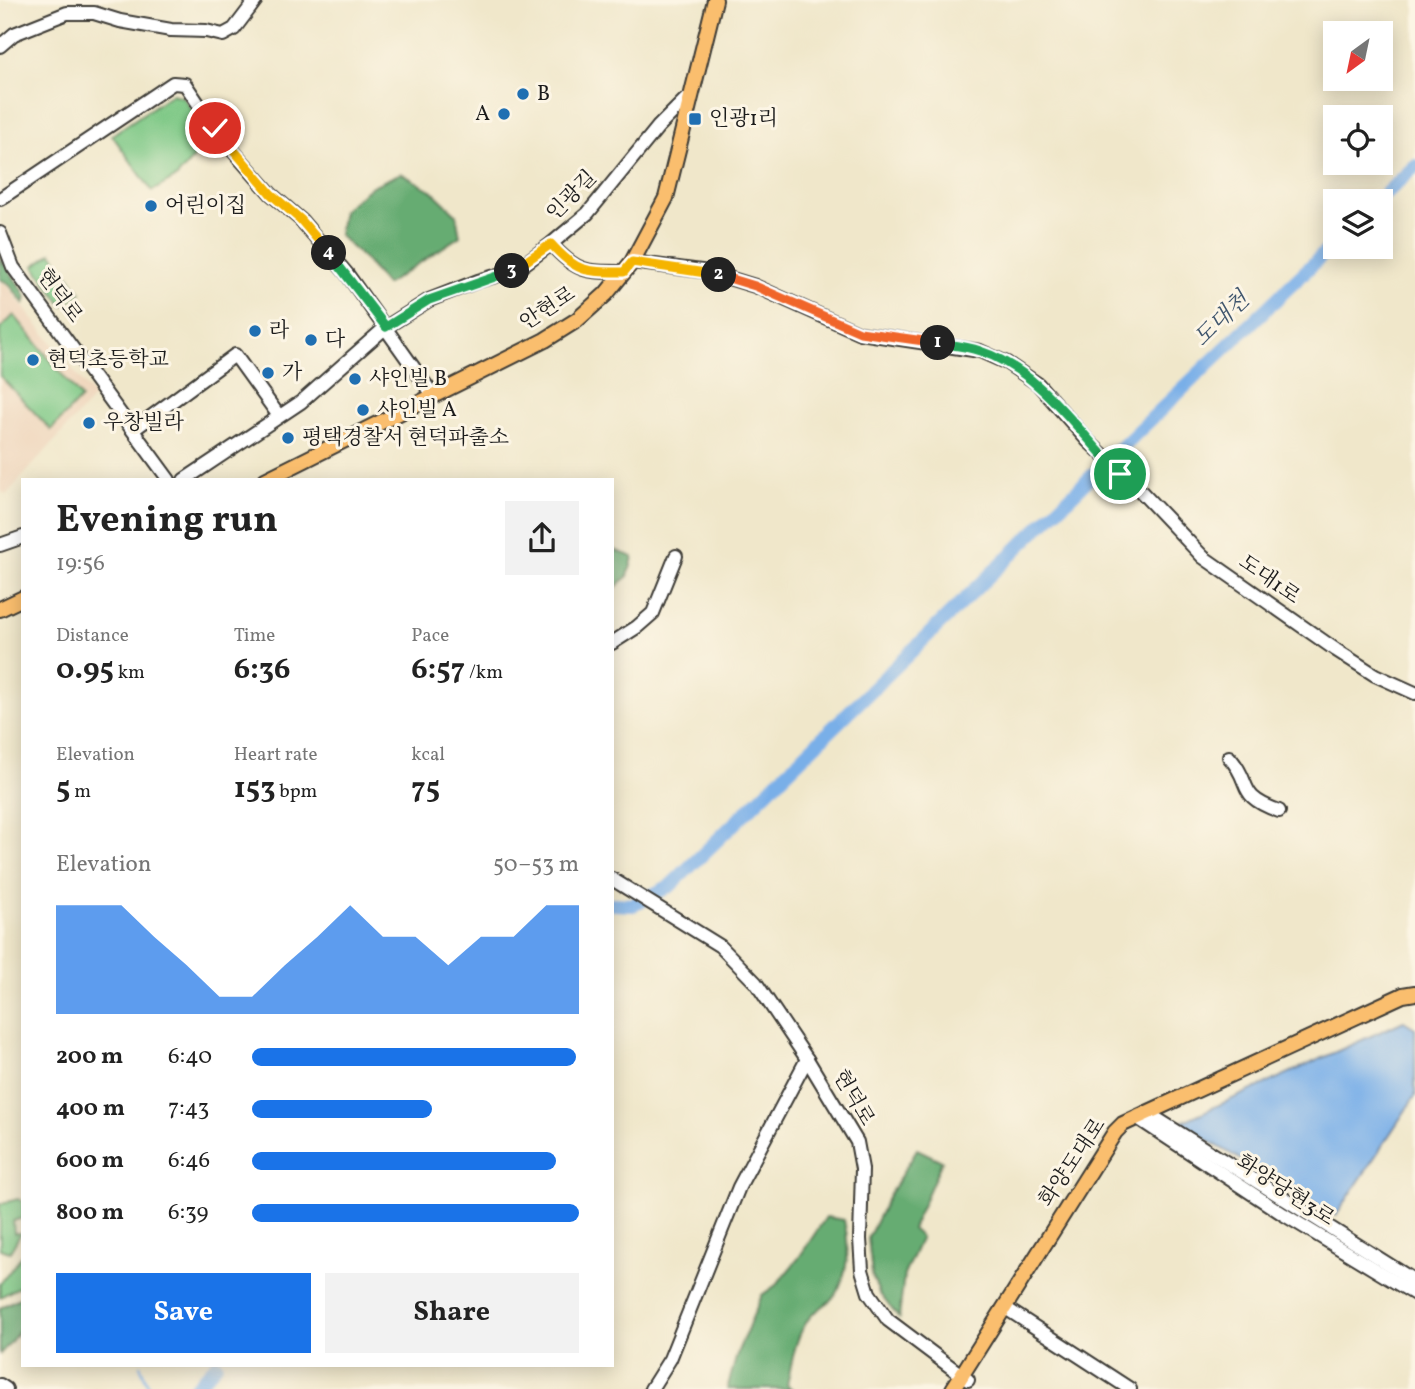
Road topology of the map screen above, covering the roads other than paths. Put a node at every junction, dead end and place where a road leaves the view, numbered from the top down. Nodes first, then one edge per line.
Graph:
1 (256, 0) edge
2 (715, 0) edge
3 (0, 46) edge
4 (690, 98) junction
5 (0, 200) edge
6 (0, 233) edge
7 (551, 244) junction
8 (628, 267) junction
9 (386, 327) junction
10 (433, 395) junction
11 (279, 416) junction
12 (132, 430) junction
13 (168, 478) edge
14 (187, 478) edge
15 (269, 478) edge
16 (21, 538) edge
17 (0, 545) edge
18 (676, 556) dead end
19 (21, 599) edge
20 (0, 609) edge
21 (614, 642) edge
22 (1415, 693) edge
23 (1229, 757) dead end
24 (1279, 811) dead end
25 (614, 880) edge
26 (1415, 994) edge
27 (807, 1059) junction
28 (1144, 1115) junction
29 (1415, 1281) edge
30 (1415, 1294) edge
31 (1005, 1312) junction
32 (964, 1382) edge
33 (0, 1385) edge
34 (6, 1389) edge
35 (651, 1389) edge
36 (953, 1389) edge
37 (1116, 1389) edge
38 (1130, 1389) edge

1 - 3 street
2 - 4 main road, 안현로
4 - 7 street, 인광길
4 - 8 main road, 안현로
5 - 9 street
6 - 12 street, 현덕로
7 - 8 street
7 - 9 street, 인광길
8 - 10 main road, 안현로
8 - 22 street, 도대1로
9 - 10 street
9 - 11 street, 인광길
10 - 15 main road, 안현로
11 - 12 street
11 - 14 street, 인광길
12 - 13 street, 현덕로
16 - 17 street
18 - 21 street
19 - 20 main road
23 - 24 street
25 - 27 street, 현덕로
26 - 28 main road, 화양도대로
27 - 32 street, 현덕로
27 - 35 street
28 - 29 street, 화양당현3로
28 - 30 street, 화양당현3로
28 - 31 main road, 화양도대로
31 - 32 main road, 화양도대로
31 - 37 street
31 - 38 street
32 - 36 main road, 화양도대로
33 - 34 street

